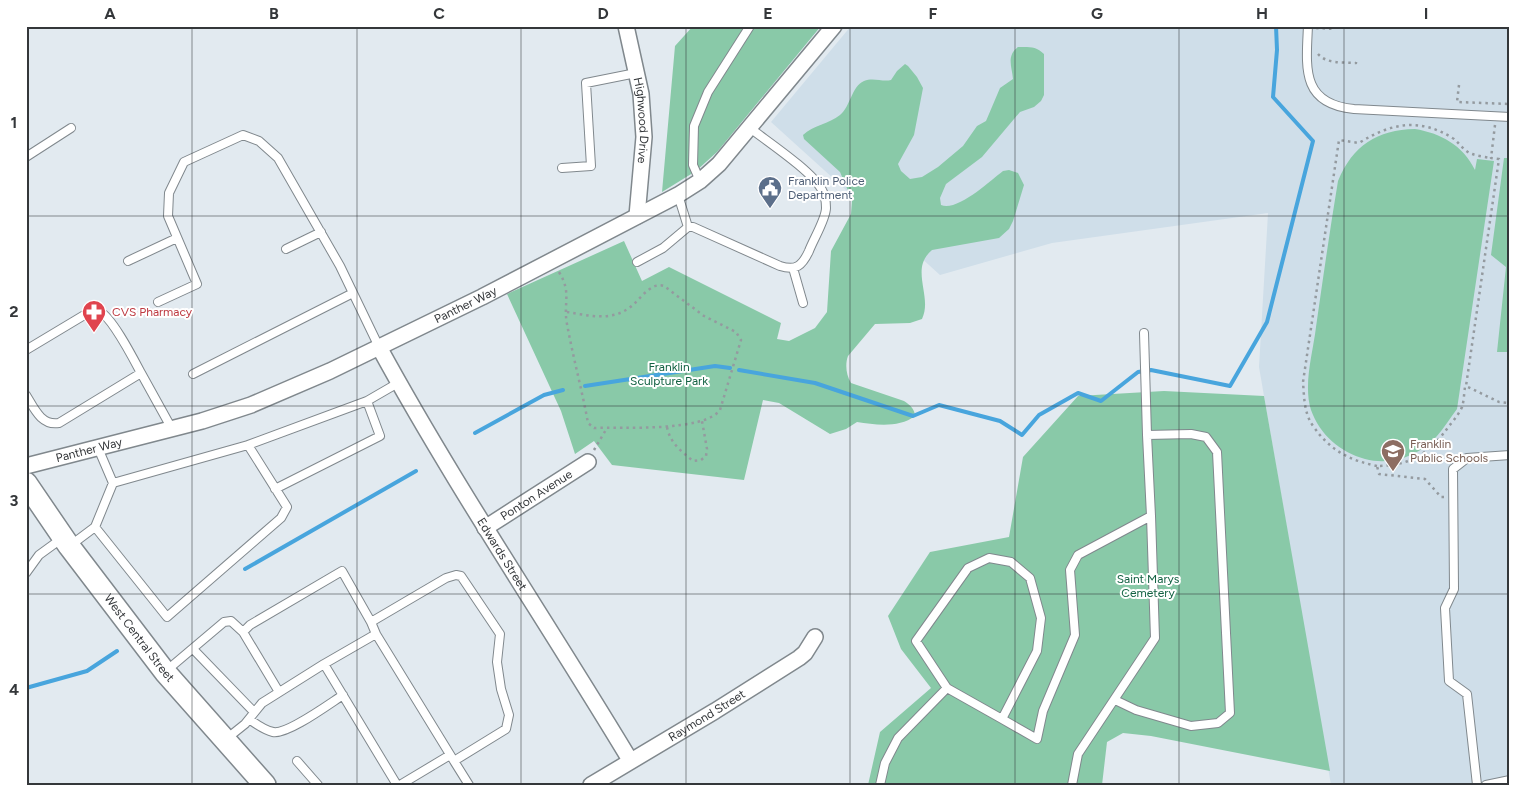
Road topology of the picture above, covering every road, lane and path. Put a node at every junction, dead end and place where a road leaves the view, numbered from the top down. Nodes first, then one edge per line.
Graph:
1 (626, 26) edge
2 (750, 26) edge
3 (834, 26) edge
4 (1314, 27) edge
5 (1334, 29) dead end
6 (1316, 36) dead end
7 (1315, 50) dead end
8 (1356, 62) dead end
9 (636, 73) junction
10 (1459, 85) dead end
11 (1510, 104) edge
12 (1496, 116) junction
13 (1510, 117) edge
14 (71, 128) dead end
15 (750, 128) junction
16 (26, 157) edge
17 (1491, 158) junction
18 (562, 168) dead end
19 (700, 181) junction
20 (678, 195) junction
21 (638, 216) junction
22 (688, 227) junction
23 (321, 232) junction
24 (177, 238) junction
25 (286, 249) dead end
26 (551, 260) junction
27 (128, 262) dead end
28 (637, 262) dead end
29 (793, 268) junction
30 (353, 293) junction
31 (158, 302) dead end
32 (803, 303) dead end
33 (567, 312) junction
34 (1144, 333) dead end
35 (379, 347) junction
36 (26, 350) edge
37 (141, 373) junction
38 (193, 374) dead end
39 (398, 383) junction
40 (1466, 386) junction
41 (26, 395) edge
42 (367, 401) junction
43 (1510, 403) edge
44 (702, 421) junction
45 (667, 427) junction
46 (607, 428) junction
47 (172, 429) junction
48 (1148, 435) junction
49 (248, 446) junction
50 (98, 448) junction
51 (1510, 455) edge
52 (588, 462) joint
53 (26, 466) edge
54 (1377, 466) junction
55 (26, 483) edge
56 (113, 483) junction
57 (276, 489) junction
58 (1453, 496) junction
59 (1150, 516) junction
60 (95, 527) junction
61 (485, 528) junction
62 (66, 542) junction
63 (26, 573) edge
64 (371, 622) junction
65 (243, 632) junction
66 (376, 634) junction
67 (815, 638) dead end
68 (193, 649) junction
69 (324, 664) junction
70 (165, 672) junction
71 (947, 688) junction
72 (279, 692) junction
73 (342, 695) junction
74 (1114, 700) junction
75 (251, 716) junction
76 (1002, 719) junction
77 (224, 740) junction
78 (452, 758) junction
79 (630, 760) junction
80 (297, 761) dead end
81 (1510, 780) edge
82 (264, 785) edge
83 (318, 785) edge
84 (398, 785) edge
85 (469, 785) edge
86 (590, 785) edge
87 (880, 785) edge
88 (1072, 785) edge
89 (1477, 785) edge
90 (1486, 785) edge

1 - 9 street, Highwood Drive
2 - 19 lane
3 - 15 street, Panther Way
4 - 5 path
4 - 6 path
4 - 12 lane
7 - 8 path
9 - 18 lane
9 - 21 street, Highwood Drive
10 - 11 path
12 - 13 lane
12 - 17 path
14 - 16 lane
15 - 19 street, Panther Way
15 - 29 lane
17 - 40 path
17 - 54 path
19 - 20 street, Panther Way
20 - 21 street, Panther Way
20 - 22 lane
21 - 26 street, Panther Way
22 - 28 lane
22 - 29 lane
23 - 24 lane
23 - 25 lane
23 - 30 lane
24 - 27 lane
24 - 31 lane
26 - 33 path
26 - 35 street, Panther Way
29 - 32 lane
30 - 35 lane
30 - 38 lane
33 - 44 path
33 - 46 path
34 - 48 lane
35 - 39 street, Edwards Street
35 - 47 street, Panther Way
36 - 37 lane
37 - 41 lane
37 - 47 lane
39 - 42 lane
39 - 61 street, Edwards Street
40 - 43 path
40 - 54 path
42 - 49 lane
42 - 57 lane
44 - 45 path
44 - 45 path
45 - 46 path
46 - 52 path
47 - 50 street, Panther Way
48 - 59 lane
48 - 74 lane
49 - 56 lane
49 - 57 lane
50 - 53 street, Panther Way
50 - 56 lane
51 - 58 lane
52 - 61 street, Ponton Avenue
54 - 58 path
55 - 62 main road, West Central Street
56 - 60 lane
57 - 60 lane
58 - 89 lane
59 - 74 lane
59 - 76 lane
60 - 62 lane
61 - 79 street, Edwards Street
62 - 63 lane
62 - 70 main road, West Central Street
64 - 65 lane
64 - 66 lane
64 - 78 lane
65 - 68 lane
65 - 72 lane
66 - 69 lane
66 - 78 lane
67 - 79 street, Raymond Street
68 - 70 lane
68 - 75 lane
69 - 72 lane
69 - 73 lane
70 - 77 main road, West Central Street
71 - 76 lane
71 - 76 lane
71 - 87 lane
72 - 75 lane
73 - 75 lane
73 - 84 lane
74 - 88 lane
75 - 77 lane
77 - 82 main road, West Central Street
78 - 84 lane
78 - 85 lane
79 - 86 street, Raymond Street
80 - 83 lane
81 - 90 lane

